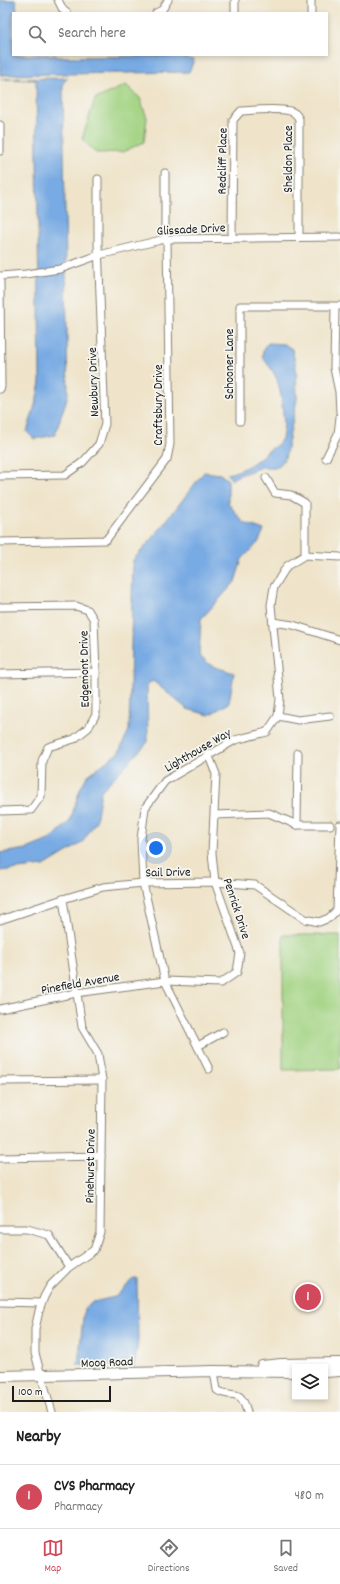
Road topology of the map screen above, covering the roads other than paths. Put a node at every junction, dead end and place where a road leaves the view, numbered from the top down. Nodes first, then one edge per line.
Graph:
1 (58, 0) edge
2 (168, 0) edge
3 (235, 0) edge
4 (311, 0) edge
5 (66, 12) edge
6 (158, 12) edge
7 (235, 12) edge
8 (311, 12) edge
9 (265, 110) joint
10 (0, 125) edge
11 (0, 151) edge
12 (165, 172) dead end
13 (98, 179) dead end
14 (299, 237) junction
15 (340, 237) edge
16 (232, 238) junction
17 (166, 240) junction
18 (99, 255) junction
19 (0, 276) edge
20 (0, 282) edge
21 (337, 307) edge
22 (1, 343) edge
23 (337, 368) edge
24 (0, 389) edge
25 (340, 412) edge
26 (340, 417) edge
27 (240, 421) dead end
28 (339, 434) edge
29 (326, 458) dead end
30 (0, 476) edge
31 (266, 478) dead end
32 (0, 542) edge
33 (305, 555) junction
34 (340, 557) edge
35 (0, 607) edge
36 (273, 622) junction
37 (340, 640) edge
38 (96, 672) junction
39 (0, 674) edge
40 (278, 716) junction
41 (330, 716) dead end
42 (298, 753) dead end
43 (208, 754) junction
44 (0, 811) edge
45 (215, 815) junction
46 (297, 825) junction
47 (330, 825) dead end
48 (340, 825) edge
49 (215, 882) junction
50 (144, 883) junction
51 (63, 898) junction
52 (0, 920) edge
53 (165, 981) junction
54 (76, 993) junction
55 (0, 1009) edge
56 (223, 1032) dead end
57 (198, 1046) junction
58 (209, 1069) dead end
59 (102, 1080) junction
60 (0, 1081) edge
61 (101, 1156) junction
62 (0, 1158) edge
63 (0, 1229) edge
64 (69, 1267) junction
65 (0, 1302) edge
66 (41, 1303) junction
67 (340, 1364) edge
68 (214, 1371) junction
69 (340, 1371) edge
70 (292, 1372) edge
71 (328, 1372) edge
72 (0, 1376) edge
73 (41, 1376) junction
74 (52, 1412) edge
75 (247, 1412) edge

1 - 5 street
2 - 6 street
3 - 7 street
4 - 8 street
9 - 14 street, Sheldon Place
9 - 16 street, Redcliff Place
10 - 11 street
12 - 17 street
13 - 18 street, Newbury Drive
14 - 15 street, Glissade Drive
14 - 16 street, Glissade Drive
16 - 17 street, Glissade Drive
17 - 18 street, Glissade Drive
17 - 32 street, Craftsbury Drive
18 - 19 street, Glissade Drive
18 - 30 street, Newbury Drive
20 - 22 street
21 - 23 street
21 - 27 street, Schooner Lane
22 - 24 street
23 - 25 street
26 - 28 street
28 - 29 street
31 - 33 street
33 - 34 street
33 - 36 street
35 - 38 street, Edgemont Drive
36 - 37 street
36 - 40 street
38 - 39 street
38 - 44 street, Edgemont Drive
40 - 41 street
40 - 43 street, Lighthouse Way
42 - 46 street
43 - 45 street, Penrick Drive
43 - 50 street, Lighthouse Way
45 - 46 street
45 - 49 street, Penrick Drive
46 - 47 street
48 - 49 street, Sail Drive
49 - 50 street, Sail Drive
49 - 53 street, Penrick Drive
50 - 51 street, Sail Drive
50 - 53 street, Lighthouse Way
51 - 52 street, Sail Drive
51 - 54 street, Pinehurst Drive
53 - 54 street, Pinefield Avenue
53 - 57 street, Lighthouse Way
54 - 55 street, Pinefield Avenue
54 - 59 street, Pinehurst Drive
56 - 57 street
57 - 58 street, Lighthouse Way
59 - 60 street
59 - 61 street, Pinehurst Drive
61 - 62 street
61 - 64 street, Pinehurst Drive
63 - 64 street
64 - 66 street, Pinehurst Drive
65 - 66 street
66 - 73 street, Pinehurst Drive
67 - 68 street, Moog Road
68 - 70 street, Moog Road
68 - 73 street, Moog Road
68 - 75 street
69 - 71 street
72 - 73 street, Moog Road
73 - 74 street, Pinehurst Drive

